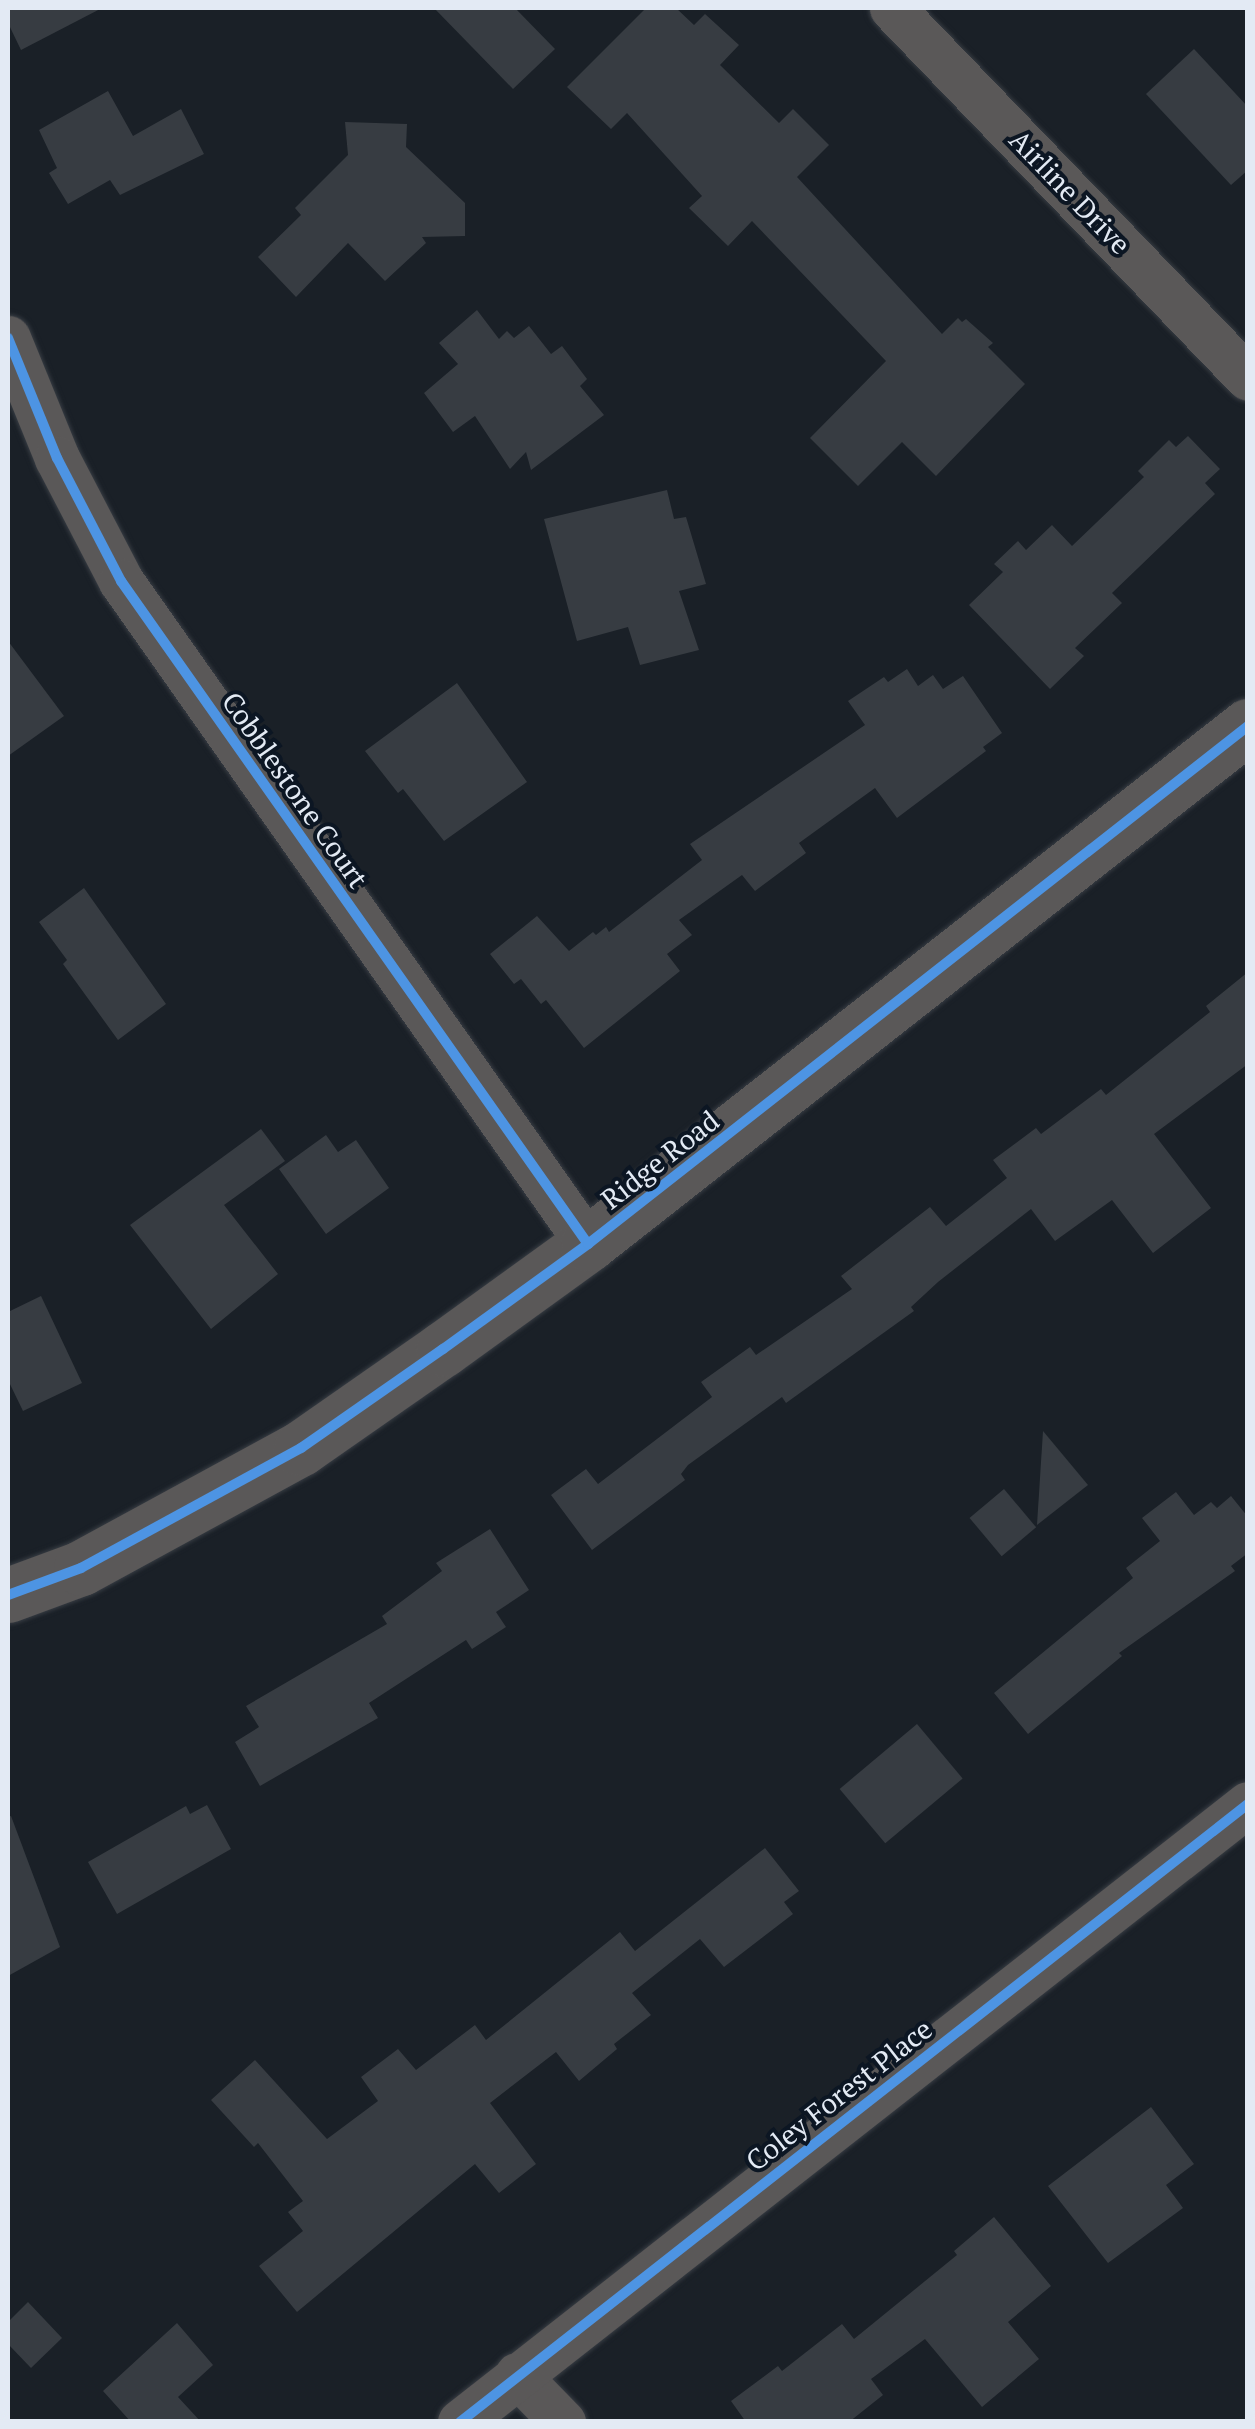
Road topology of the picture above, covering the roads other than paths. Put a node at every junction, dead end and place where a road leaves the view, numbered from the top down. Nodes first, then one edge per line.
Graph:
1 (892, 8) edge
2 (8, 338) edge
3 (1248, 378) edge
4 (1248, 726) edge
5 (588, 1244) junction
6 (8, 1596) edge
7 (1248, 1804) edge
8 (517, 2376) junction
9 (460, 2422) edge
10 (563, 2422) edge

1 - 3 street, Airline Drive
2 - 5 street, Cobblestone Court
4 - 5 street, Ridge Road
5 - 6 street, Ridge Road
7 - 8 street, Coley Forest Place
8 - 9 street, Coley Forest Place
8 - 10 street

